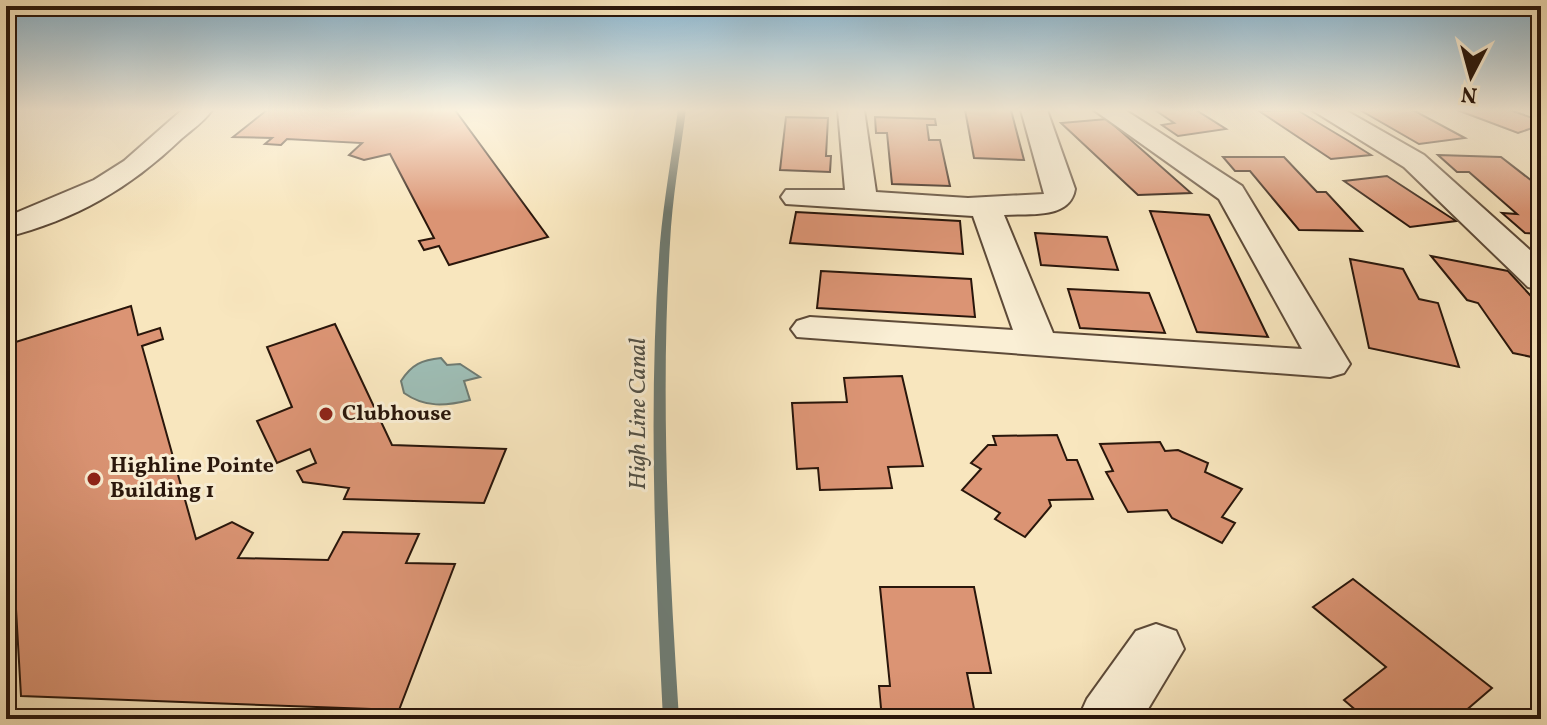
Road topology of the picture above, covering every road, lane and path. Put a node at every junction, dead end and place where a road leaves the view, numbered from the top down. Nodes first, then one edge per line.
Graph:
1 (160, 144) edge
2 (855, 144) edge
3 (1046, 144) edge
4 (1158, 144) edge
5 (1384, 144) edge
6 (797, 197) dead end
7 (75, 200) junction
8 (862, 201) junction
9 (985, 207) junction
10 (6, 216) edge
11 (6, 227) edge
12 (1541, 279) edge
13 (810, 329) dead end
14 (1037, 345) junction
15 (1156, 649) dead end
16 (1108, 719) edge

1 - 7 street
2 - 8 street
3 - 9 street
4 - 14 street
5 - 12 street
6 - 8 street
7 - 10 street
7 - 11 street
8 - 9 street
9 - 14 street
13 - 14 street
15 - 16 street

